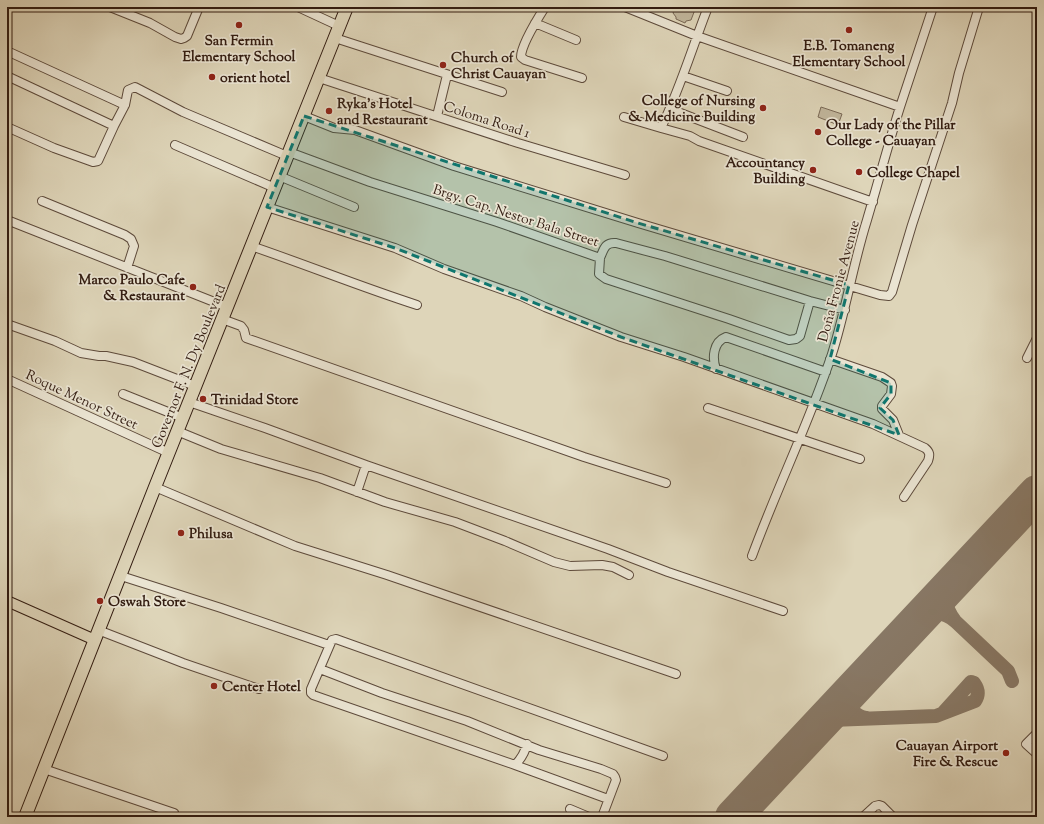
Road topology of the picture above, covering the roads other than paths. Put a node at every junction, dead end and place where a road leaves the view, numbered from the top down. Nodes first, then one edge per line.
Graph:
1 (110, 7) edge
2 (199, 7) edge
3 (298, 7) edge
4 (347, 7) edge
5 (545, 7) edge
6 (625, 7) edge
7 (708, 7) edge
8 (933, 7) edge
9 (979, 7) edge
10 (536, 23) junction
11 (339, 26) junction
12 (697, 36) junction
13 (335, 38) junction
14 (576, 40) dead end
15 (7, 51) edge
16 (447, 75) junction
17 (7, 76) edge
18 (684, 76) junction
19 (319, 78) junction
20 (582, 78) dead end
21 (728, 91) dead end
22 (502, 92) dead end
23 (125, 105) junction
24 (900, 107) junction
25 (670, 110) junction
26 (304, 116) junction
27 (438, 116) junction
28 (624, 117) dead end
29 (114, 126) junction
30 (7, 127) edge
31 (661, 128) junction
32 (743, 137) dead end
33 (175, 144) dead end
34 (288, 154) junction
35 (625, 174) dead end
36 (279, 176) junction
37 (275, 188) junction
38 (42, 202) dead end
39 (873, 202) junction
40 (268, 206) junction
41 (354, 207) dead end
42 (7, 220) edge
43 (251, 246) junction
44 (600, 258) junction
45 (127, 268) junction
46 (849, 285) junction
47 (810, 301) junction
48 (417, 305) dead end
49 (227, 307) junction
50 (845, 310) junction
51 (222, 319) junction
52 (7, 324) edge
53 (1037, 338) edge
54 (1027, 358) dead end
55 (830, 359) junction
56 (716, 369) junction
57 (826, 372) junction
58 (7, 379) edge
59 (195, 386) junction
60 (123, 394) dead end
61 (189, 402) junction
62 (814, 404) junction
63 (708, 408) dead end
64 (183, 418) junction
65 (177, 432) junction
66 (899, 435) junction
67 (799, 438) junction
68 (169, 453) junction
69 (860, 459) dead end
70 (366, 465) junction
71 (666, 483) dead end
72 (155, 487) junction
73 (357, 492) junction
74 (904, 497) dead end
75 (752, 556) dead end
76 (629, 575) dead end
77 (120, 576) junction
78 (7, 601) edge
79 (782, 611) dead end
80 (96, 635) junction
81 (330, 645) junction
82 (320, 669) junction
83 (676, 674) dead end
84 (259, 689) dead end
85 (1037, 733) edge
86 (526, 744) junction
87 (1037, 754) edge
88 (664, 756) dead end
89 (515, 765) junction
90 (44, 769) junction
91 (608, 799) junction
92 (570, 809) dead end
93 (25, 817) edge
94 (173, 817) edge
95 (589, 817) edge
96 (602, 817) edge
97 (863, 817) edge
98 (893, 817) edge

1 - 2 street
3 - 11 street
4 - 11 highway, Governor F. N. Dy Boulevard
5 - 10 street
6 - 12 street
7 - 12 street
8 - 24 street, Doña Fronie Avenue
9 - 46 street
10 - 14 street
10 - 20 street
11 - 13 highway, Governor F. N. Dy Boulevard
12 - 18 street
12 - 24 street
13 - 16 street
13 - 19 highway, Governor F. N. Dy Boulevard
15 - 23 street
16 - 22 street
16 - 27 street
17 - 29 street
18 - 21 street
18 - 25 street
19 - 26 highway, Governor F. N. Dy Boulevard
19 - 27 street, Coloma Road 1
23 - 29 street
23 - 34 street, Brgy. Cap. Nestor Bala Street
24 - 39 street, Doña Fronie Avenue
25 - 31 street
25 - 32 street
26 - 34 highway, Governor F. N. Dy Boulevard
26 - 46 street
27 - 35 street, Coloma Road 1
28 - 31 street
29 - 30 street
31 - 39 street
33 - 37 street
34 - 36 highway, Governor F. N. Dy Boulevard
34 - 44 street, Brgy. Cap. Nestor Bala Street
36 - 37 highway, Governor F. N. Dy Boulevard
36 - 41 street
37 - 40 highway, Governor F. N. Dy Boulevard
38 - 45 street
39 - 46 street, Doña Fronie Avenue
40 - 43 highway, Governor F. N. Dy Boulevard
40 - 56 street
42 - 45 street
43 - 48 street
43 - 49 highway, Governor F. N. Dy Boulevard
44 - 47 street, Brgy. Cap. Nestor Bala Street
44 - 47 street
45 - 49 street
46 - 50 street, Doña Fronie Avenue
47 - 50 street, Brgy. Cap. Nestor Bala Street
49 - 51 highway, Governor F. N. Dy Boulevard
50 - 55 street, Doña Fronie Avenue
51 - 59 highway, Governor F. N. Dy Boulevard
51 - 71 street
52 - 59 street
53 - 54 street
55 - 57 street, Doña Fronie Avenue
55 - 66 street
56 - 57 street
56 - 62 street
57 - 62 street, Doña Fronie Avenue
58 - 68 street, Roque Menor Street
59 - 61 highway, Governor F. N. Dy Boulevard
60 - 64 street
61 - 64 highway, Governor F. N. Dy Boulevard
61 - 70 street
62 - 66 street
62 - 67 street, Doña Fronie Avenue
63 - 67 street
64 - 65 highway, Governor F. N. Dy Boulevard
65 - 68 highway, Governor F. N. Dy Boulevard
65 - 73 street
66 - 74 street
67 - 69 street
67 - 75 street, Doña Fronie Avenue
68 - 72 highway, Governor F. N. Dy Boulevard
70 - 73 street
70 - 79 street
72 - 77 highway, Governor F. N. Dy Boulevard
72 - 83 street
73 - 76 street
77 - 80 highway, Governor F. N. Dy Boulevard
77 - 81 street
78 - 80 main road
80 - 84 street
80 - 90 highway, Governor F. N. Dy Boulevard
81 - 82 street
81 - 88 street
82 - 86 street
82 - 89 street
85 - 87 street
86 - 89 street
86 - 91 street
89 - 91 street
90 - 93 highway, Governor F. N. Dy Boulevard
90 - 94 street
91 - 96 street
92 - 95 street
97 - 98 street

